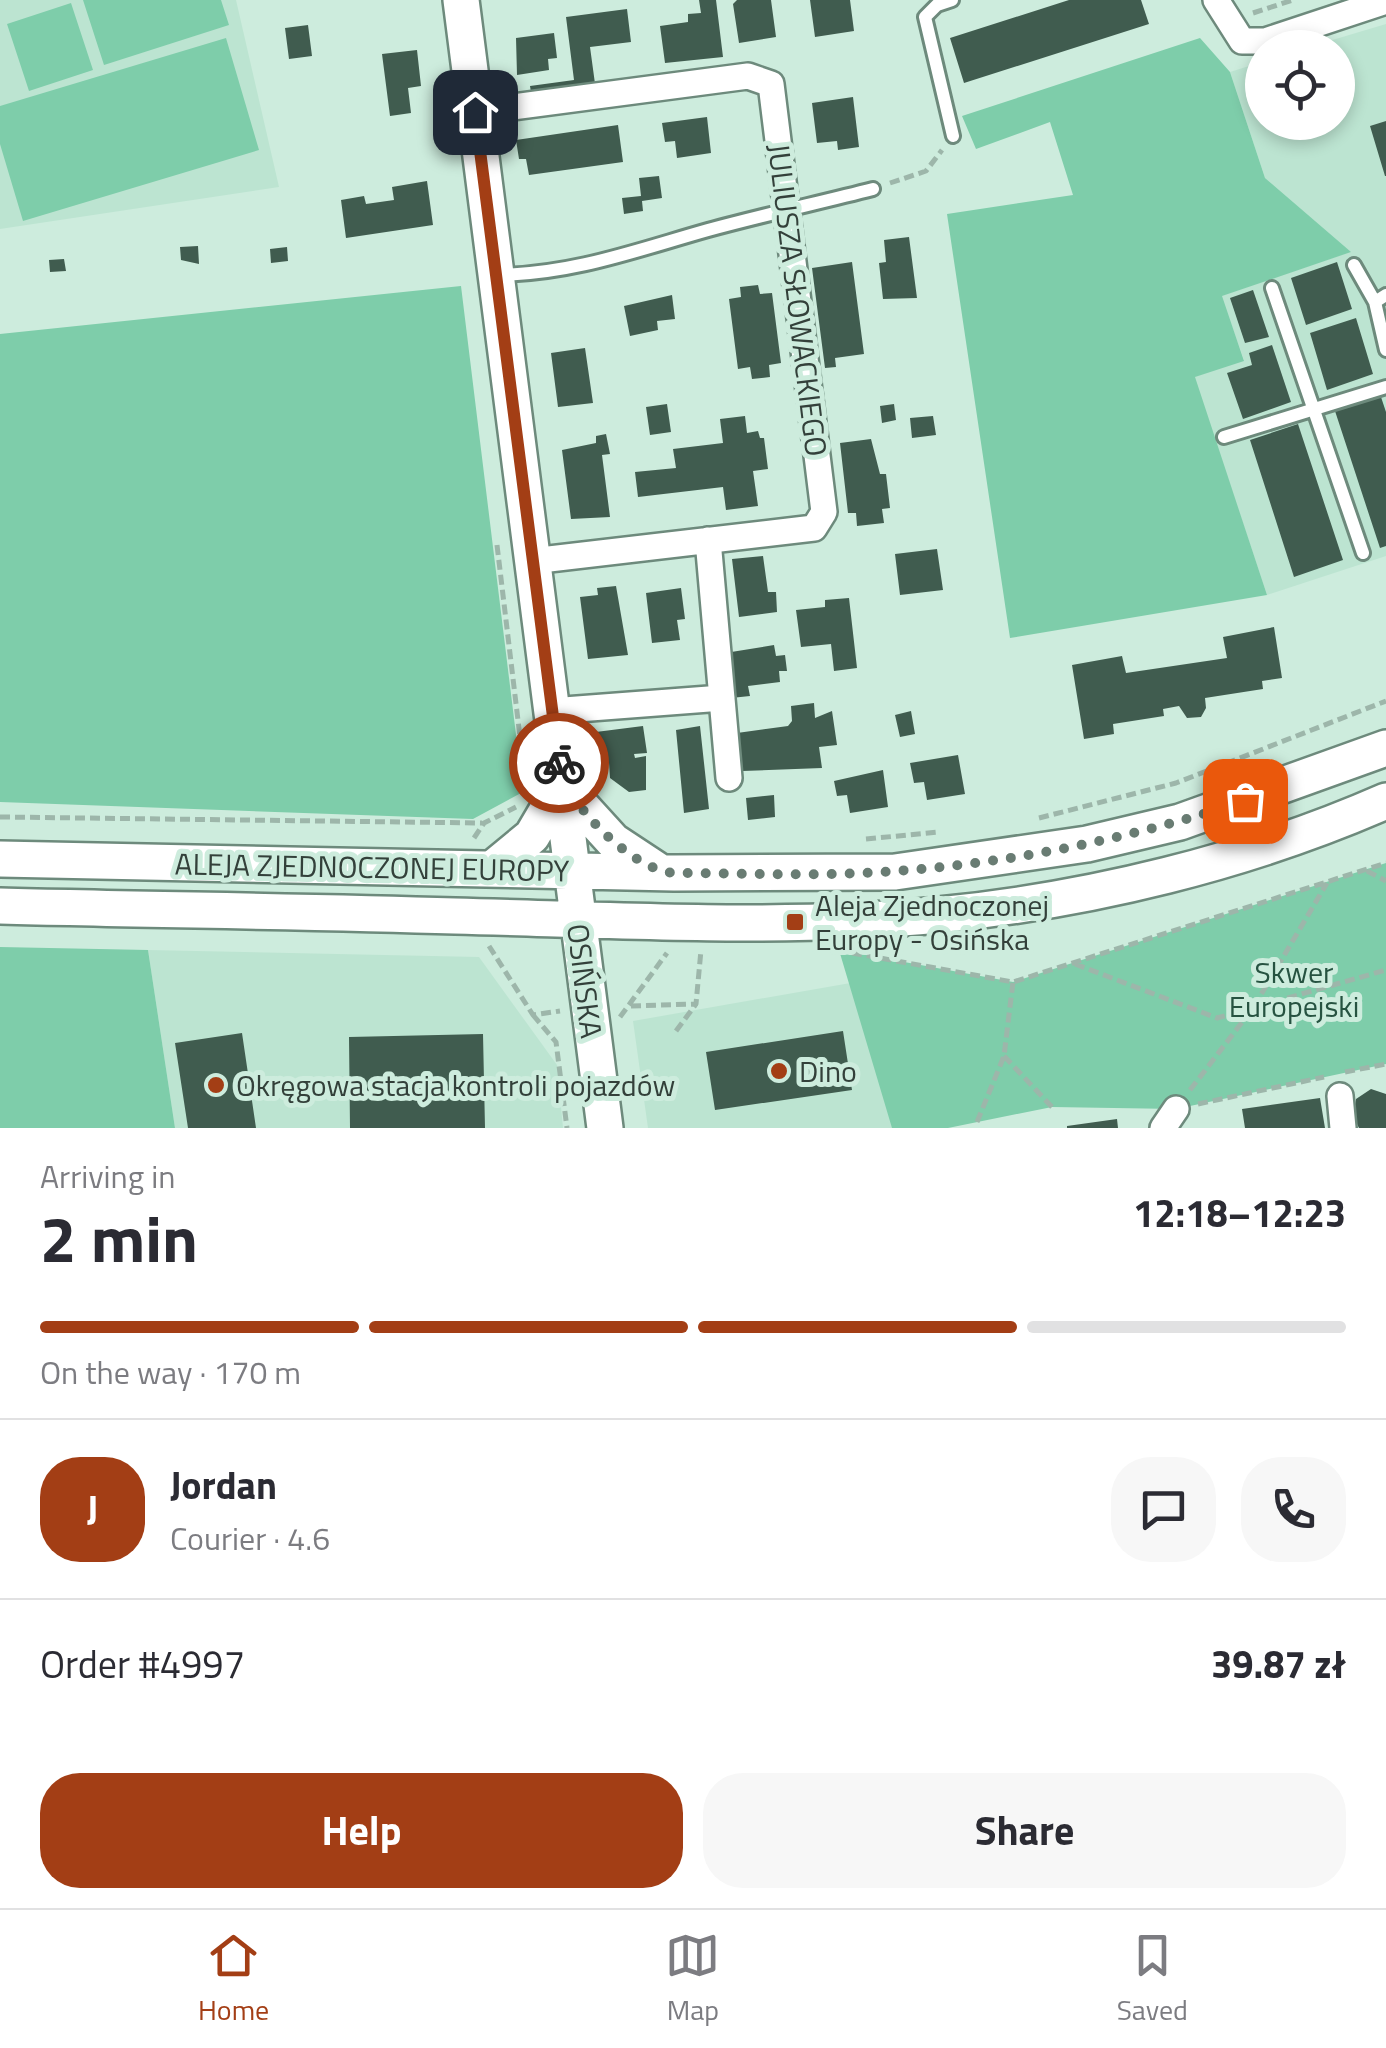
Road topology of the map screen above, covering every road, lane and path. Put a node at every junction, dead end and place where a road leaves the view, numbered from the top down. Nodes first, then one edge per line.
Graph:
1 (462, 0) edge
2 (952, 0) edge
3 (1294, 0) edge
4 (1386, 1) edge
5 (1221, 11) edge
6 (475, 112) junction
7 (953, 136) joint
8 (874, 189) joint
9 (787, 212) junction
10 (1354, 265) dead end
11 (496, 276) junction
12 (1272, 288) dead end
13 (1381, 298) edge
14 (1386, 350) edge
15 (1386, 387) edge
16 (1314, 409) junction
17 (1224, 437) dead end
18 (708, 540) junction
19 (1364, 553) dead end
20 (532, 562) junction
21 (722, 698) junction
22 (1386, 701) edge
23 (551, 711) junction
24 (1386, 748) edge
25 (729, 778) dead end
26 (562, 784) junction
27 (1386, 801) edge
28 (0, 817) edge
29 (484, 823) dead end
30 (1023, 823) dead end
31 (958, 831) dead end
32 (852, 841) dead end
33 (0, 858) edge
34 (1386, 863) edge
35 (492, 869) junction
36 (1365, 870) junction
37 (573, 871) junction
38 (661, 872) junction
39 (1386, 881) edge
40 (1327, 882) junction
41 (0, 906) edge
42 (577, 919) junction
43 (489, 928) junction
44 (679, 940) junction
45 (701, 950) junction
46 (721, 950) dead end
47 (839, 950) dead end
48 (1072, 963) junction
49 (1386, 970) edge
50 (1013, 982) junction
51 (696, 1004) junction
52 (629, 1006) junction
53 (1254, 1008) junction
54 (603, 1014) junction
55 (533, 1015) junction
56 (676, 1031) dead end
57 (1004, 1056) junction
58 (1386, 1064) edge
59 (1340, 1096) dead end
60 (1052, 1108) dead end
61 (1170, 1118) edge
62 (977, 1122) dead end
63 (567, 1128) edge
64 (605, 1128) edge
65 (1343, 1128) edge

1 - 6 main road, OSIŃSKA
2 - 7 lane
3 - 5 path
4 - 5 street
6 - 9 street, JULIUSZA SŁOWACKIEGO
6 - 11 main road, OSIŃSKA
7 - 8 path
8 - 9 lane
9 - 11 lane
9 - 18 street, JULIUSZA SŁOWACKIEGO
10 - 13 lane
11 - 20 main road, OSIŃSKA
12 - 16 lane
13 - 14 lane
15 - 16 lane
16 - 17 lane
16 - 19 lane
18 - 20 street, JULIUSZA SŁOWACKIEGO
18 - 21 street
20 - 23 main road, OSIŃSKA
21 - 23 street
21 - 25 street
22 - 30 path
23 - 26 main road, OSIŃSKA
24 - 38 main road, ALEJA ZJEDNOCZONEJ EUROPY
26 - 35 main road
26 - 37 main road, OSIŃSKA
26 - 38 main road
27 - 44 main road, ALEJA ZJEDNOCZONEJ EUROPY
28 - 29 path
31 - 32 path
33 - 35 main road, ALEJA ZJEDNOCZONEJ EUROPY
34 - 36 path
35 - 37 main road, ALEJA ZJEDNOCZONEJ EUROPY
36 - 39 path
36 - 40 path
37 - 38 main road, ALEJA ZJEDNOCZONEJ EUROPY
37 - 42 main road, OSIŃSKA
40 - 48 path
40 - 53 path
41 - 43 main road, ALEJA ZJEDNOCZONEJ EUROPY
42 - 43 main road, ALEJA ZJEDNOCZONEJ EUROPY
42 - 44 main road, ALEJA ZJEDNOCZONEJ EUROPY
42 - 54 main road, OSIŃSKA
43 - 54 main road
43 - 55 path
44 - 45 path
44 - 52 path
44 - 54 main road
45 - 46 path
45 - 51 path
47 - 50 path
48 - 50 path
48 - 53 path
49 - 53 path
50 - 57 path
51 - 52 path
51 - 56 path
52 - 54 path
52 - 54 path
53 - 61 path
54 - 55 path
54 - 64 main road, OSIŃSKA
55 - 63 path
57 - 60 path
57 - 62 path
58 - 61 path
59 - 65 street

